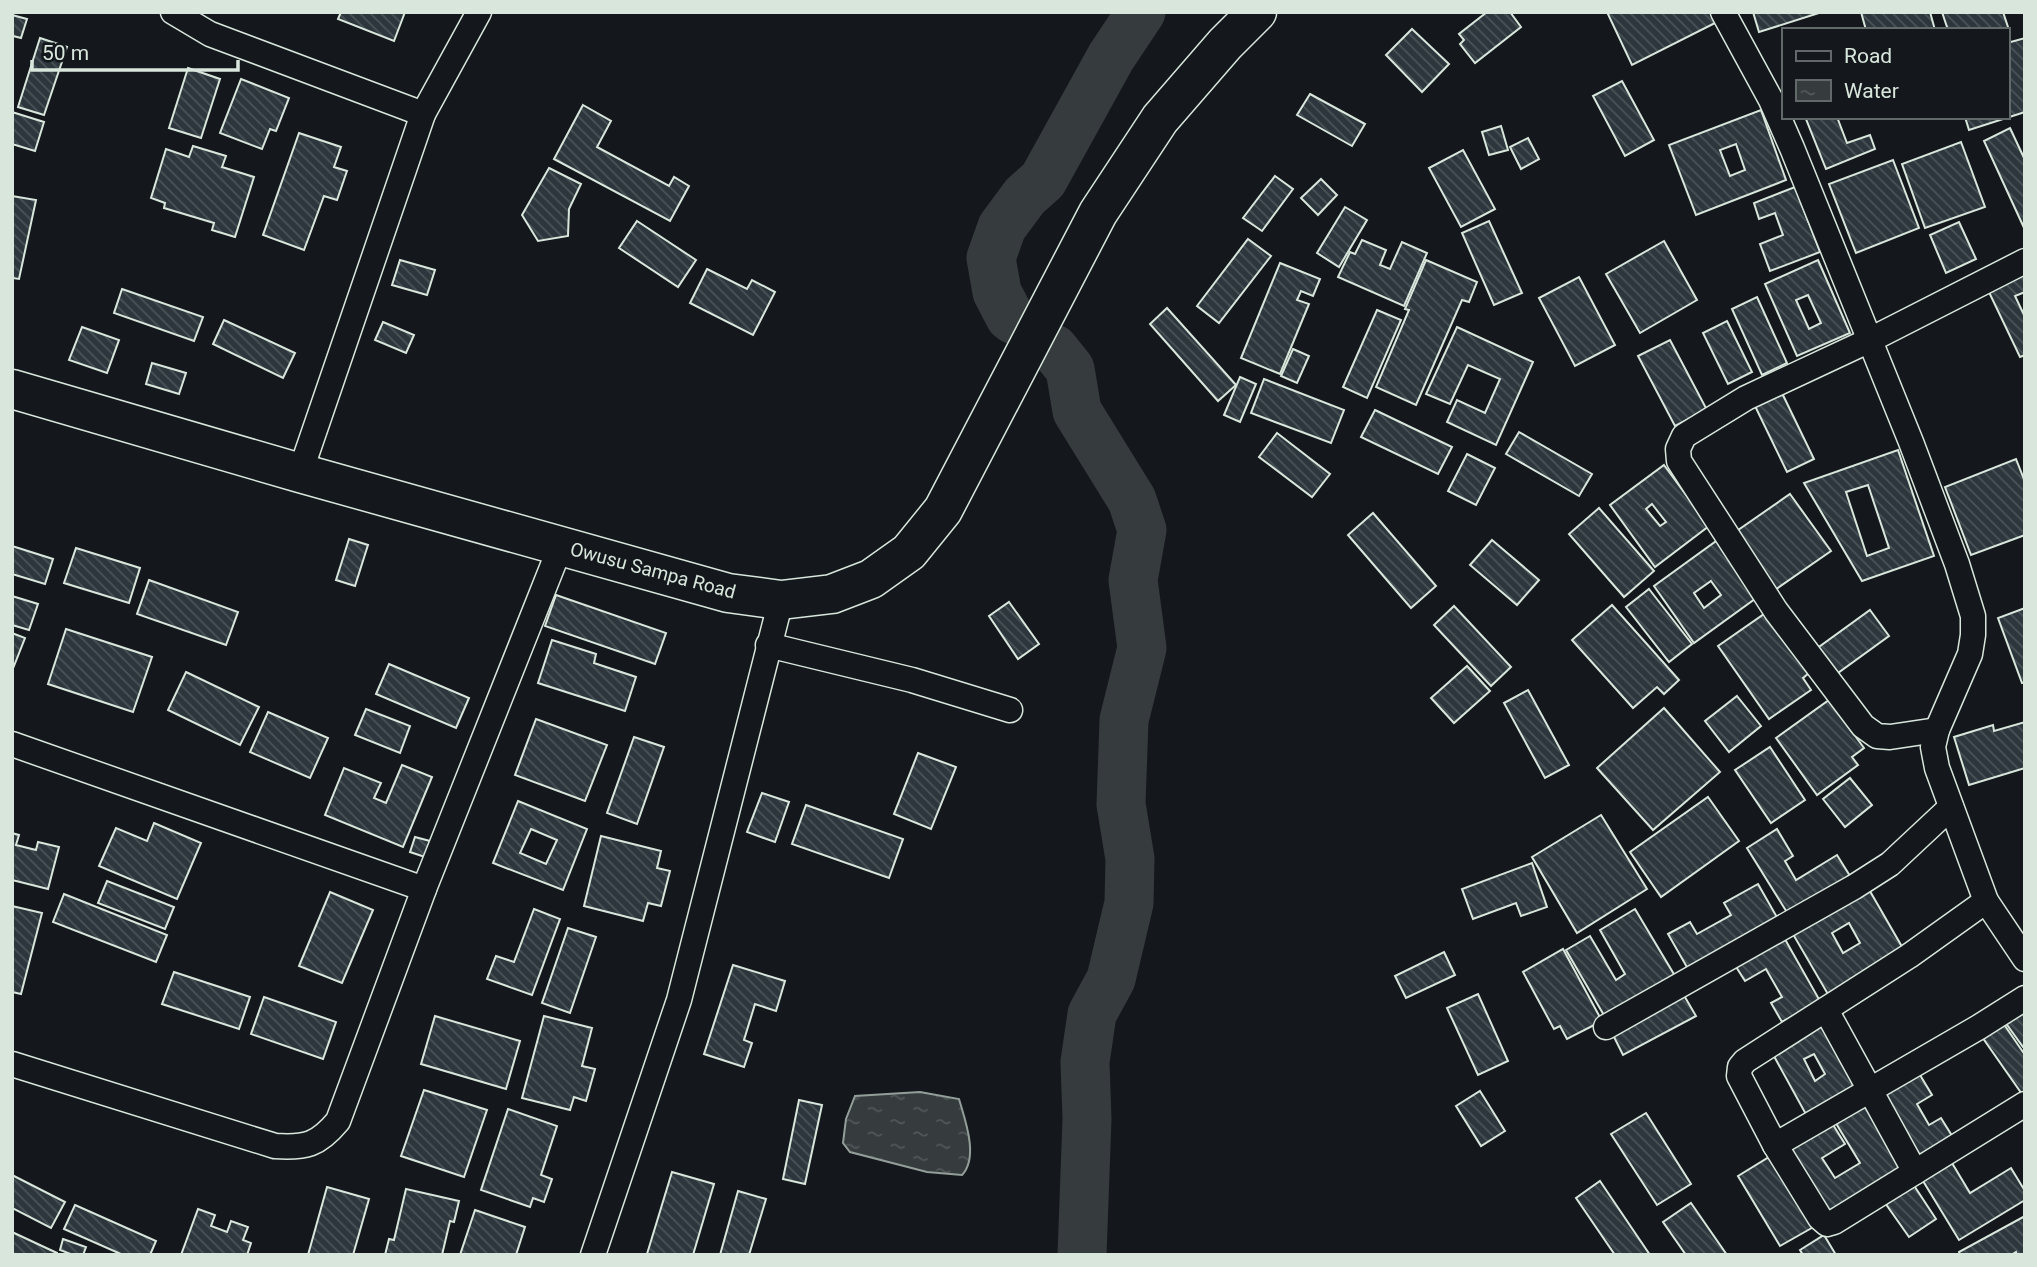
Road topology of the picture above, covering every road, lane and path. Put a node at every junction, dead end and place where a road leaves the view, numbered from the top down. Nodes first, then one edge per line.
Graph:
1 (173, 12) edge
2 (479, 12) edge
3 (1257, 12) edge
4 (1723, 12) edge
5 (423, 114) junction
6 (2025, 261) edge
7 (1870, 340) junction
8 (12, 389) edge
9 (300, 473) junction
10 (561, 545) junction
11 (781, 600) junction
12 (768, 645) junction
13 (1010, 710) dead end
14 (1937, 730) junction
15 (12, 744) edge
16 (1951, 807) junction
17 (424, 889) junction
18 (1986, 901) junction
19 (2025, 959) edge
20 (2025, 998) edge
21 (1826, 1010) junction
22 (1606, 1027) dead end
23 (12, 1064) edge
24 (1871, 1090) junction
25 (2025, 1104) edge
26 (1775, 1145) junction
27 (1915, 1172) junction
28 (593, 1255) edge

1 - 5 street
2 - 5 street
3 - 11 main road, Owusu Sampa Road
4 - 7 street
5 - 9 street
6 - 7 street
7 - 14 street
7 - 14 street
8 - 9 main road, Owusu Sampa Road
9 - 10 main road, Owusu Sampa Road
10 - 11 main road, Owusu Sampa Road
10 - 17 street
11 - 12 street
12 - 13 street
12 - 28 street
14 - 16 street
15 - 17 street
16 - 18 street
16 - 22 street
17 - 23 street
18 - 19 street
18 - 21 street
20 - 24 street
21 - 24 street
21 - 26 street
24 - 26 street
24 - 27 street
25 - 27 street
26 - 27 street

